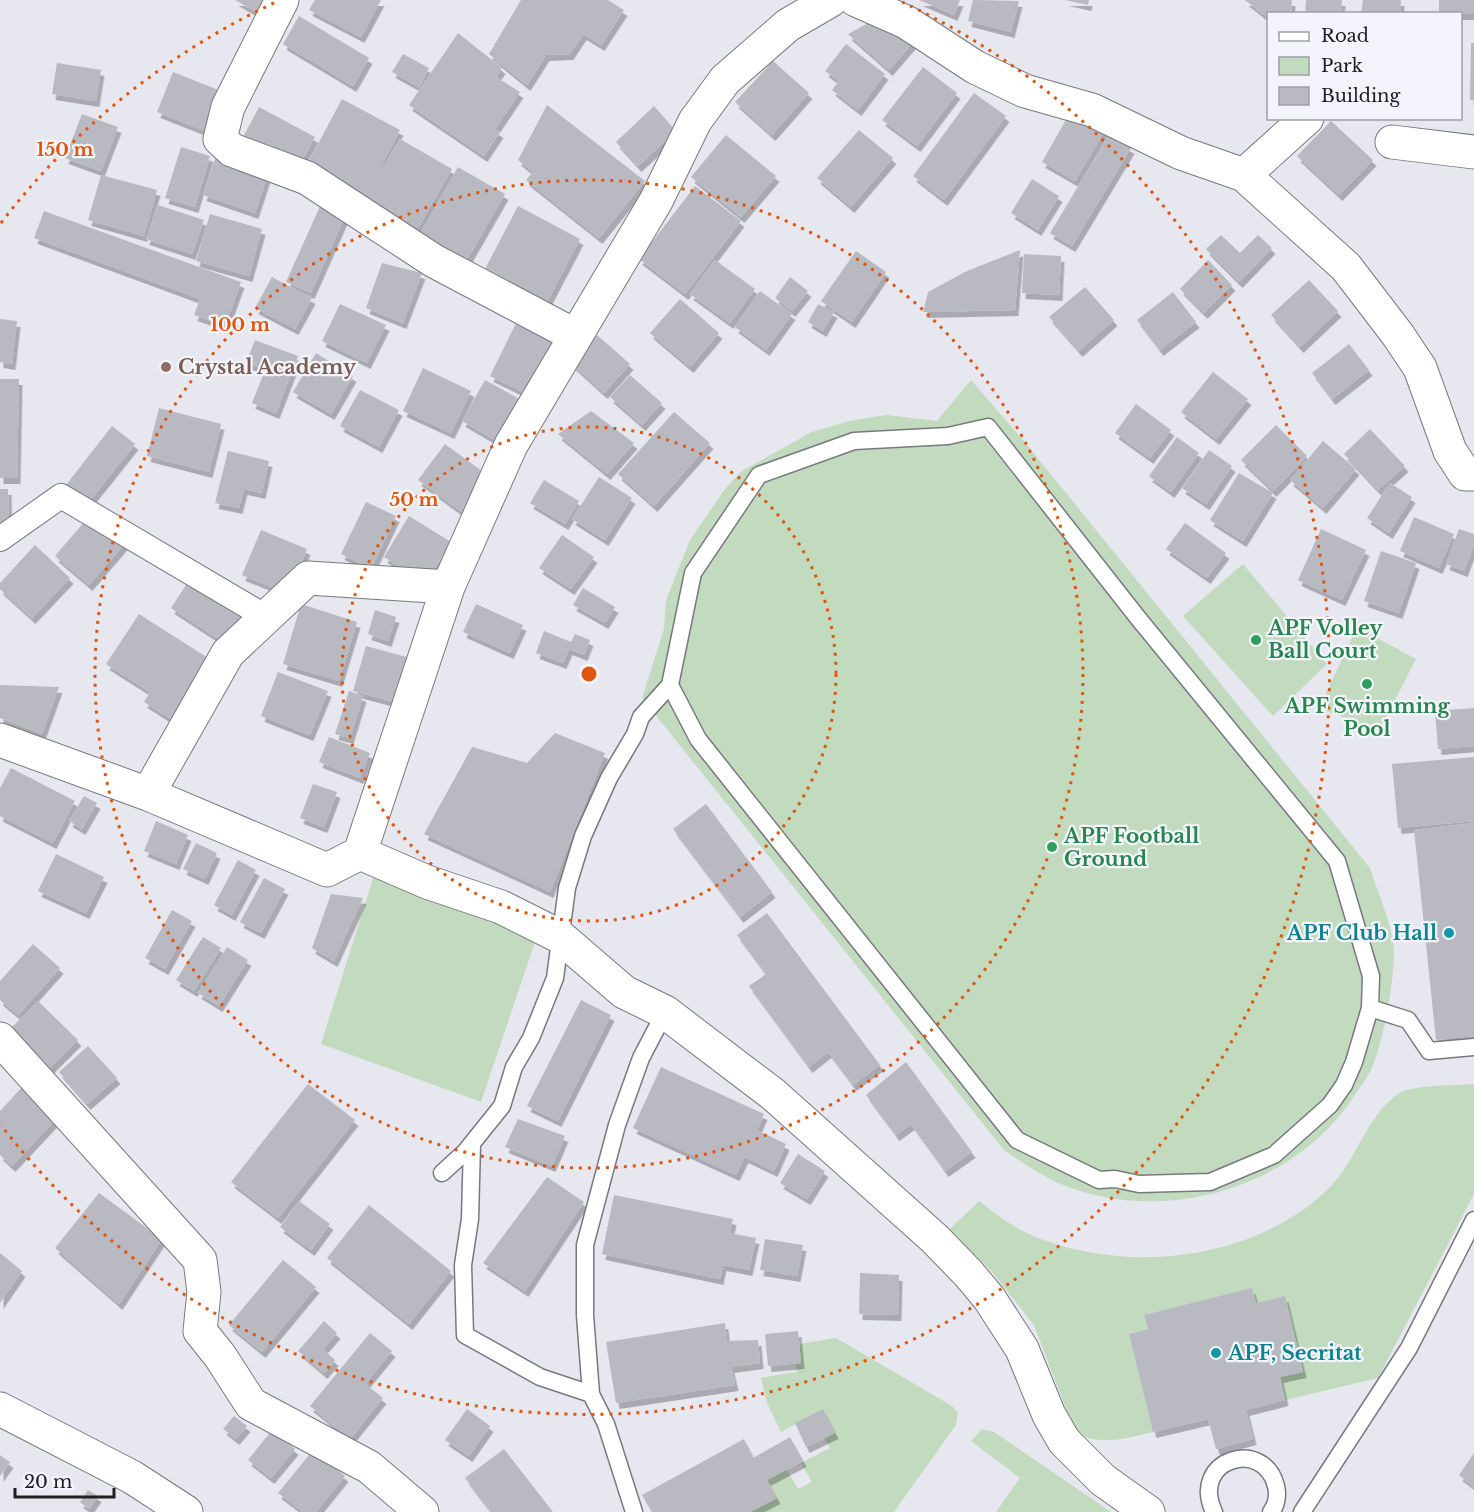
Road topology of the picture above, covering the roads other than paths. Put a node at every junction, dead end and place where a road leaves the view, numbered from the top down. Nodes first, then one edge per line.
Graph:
1 (282, 0) edge
2 (831, 0) edge
3 (856, 0) edge
4 (1305, 120) edge
5 (1392, 142) dead end
6 (1474, 152) edge
7 (1244, 174) junction
8 (574, 335) junction
9 (1474, 474) edge
10 (0, 539) edge
11 (448, 587) junction
12 (266, 617) junction
13 (670, 685) junction
14 (0, 740) edge
15 (148, 794) junction
16 (360, 853) junction
17 (559, 936) junction
18 (1371, 1008) junction
19 (665, 1012) junction
20 (0, 1039) edge
21 (1474, 1047) edge
22 (472, 1144) junction
23 (442, 1173) dead end
24 (1474, 1221) edge
25 (591, 1394) junction
26 (0, 1409) edge
27 (1274, 1511) edge
28 (186, 1512) edge
29 (422, 1512) edge
30 (634, 1512) edge
31 (1148, 1512) edge
32 (1214, 1512) edge
33 (1302, 1512) edge

1 - 8 street
2 - 8 street
3 - 7 street
4 - 7 street
5 - 6 street
7 - 9 street
8 - 11 street
10 - 12 street
11 - 12 street
11 - 16 street
12 - 15 street
13 - 17 lane
13 - 18 lane
13 - 18 lane
14 - 15 street
15 - 16 street
16 - 17 street
17 - 19 street
17 - 22 lane
18 - 21 lane
19 - 25 lane
19 - 31 street
20 - 29 street
22 - 23 lane
22 - 25 lane
24 - 33 lane
25 - 30 lane
26 - 28 street
27 - 32 lane

